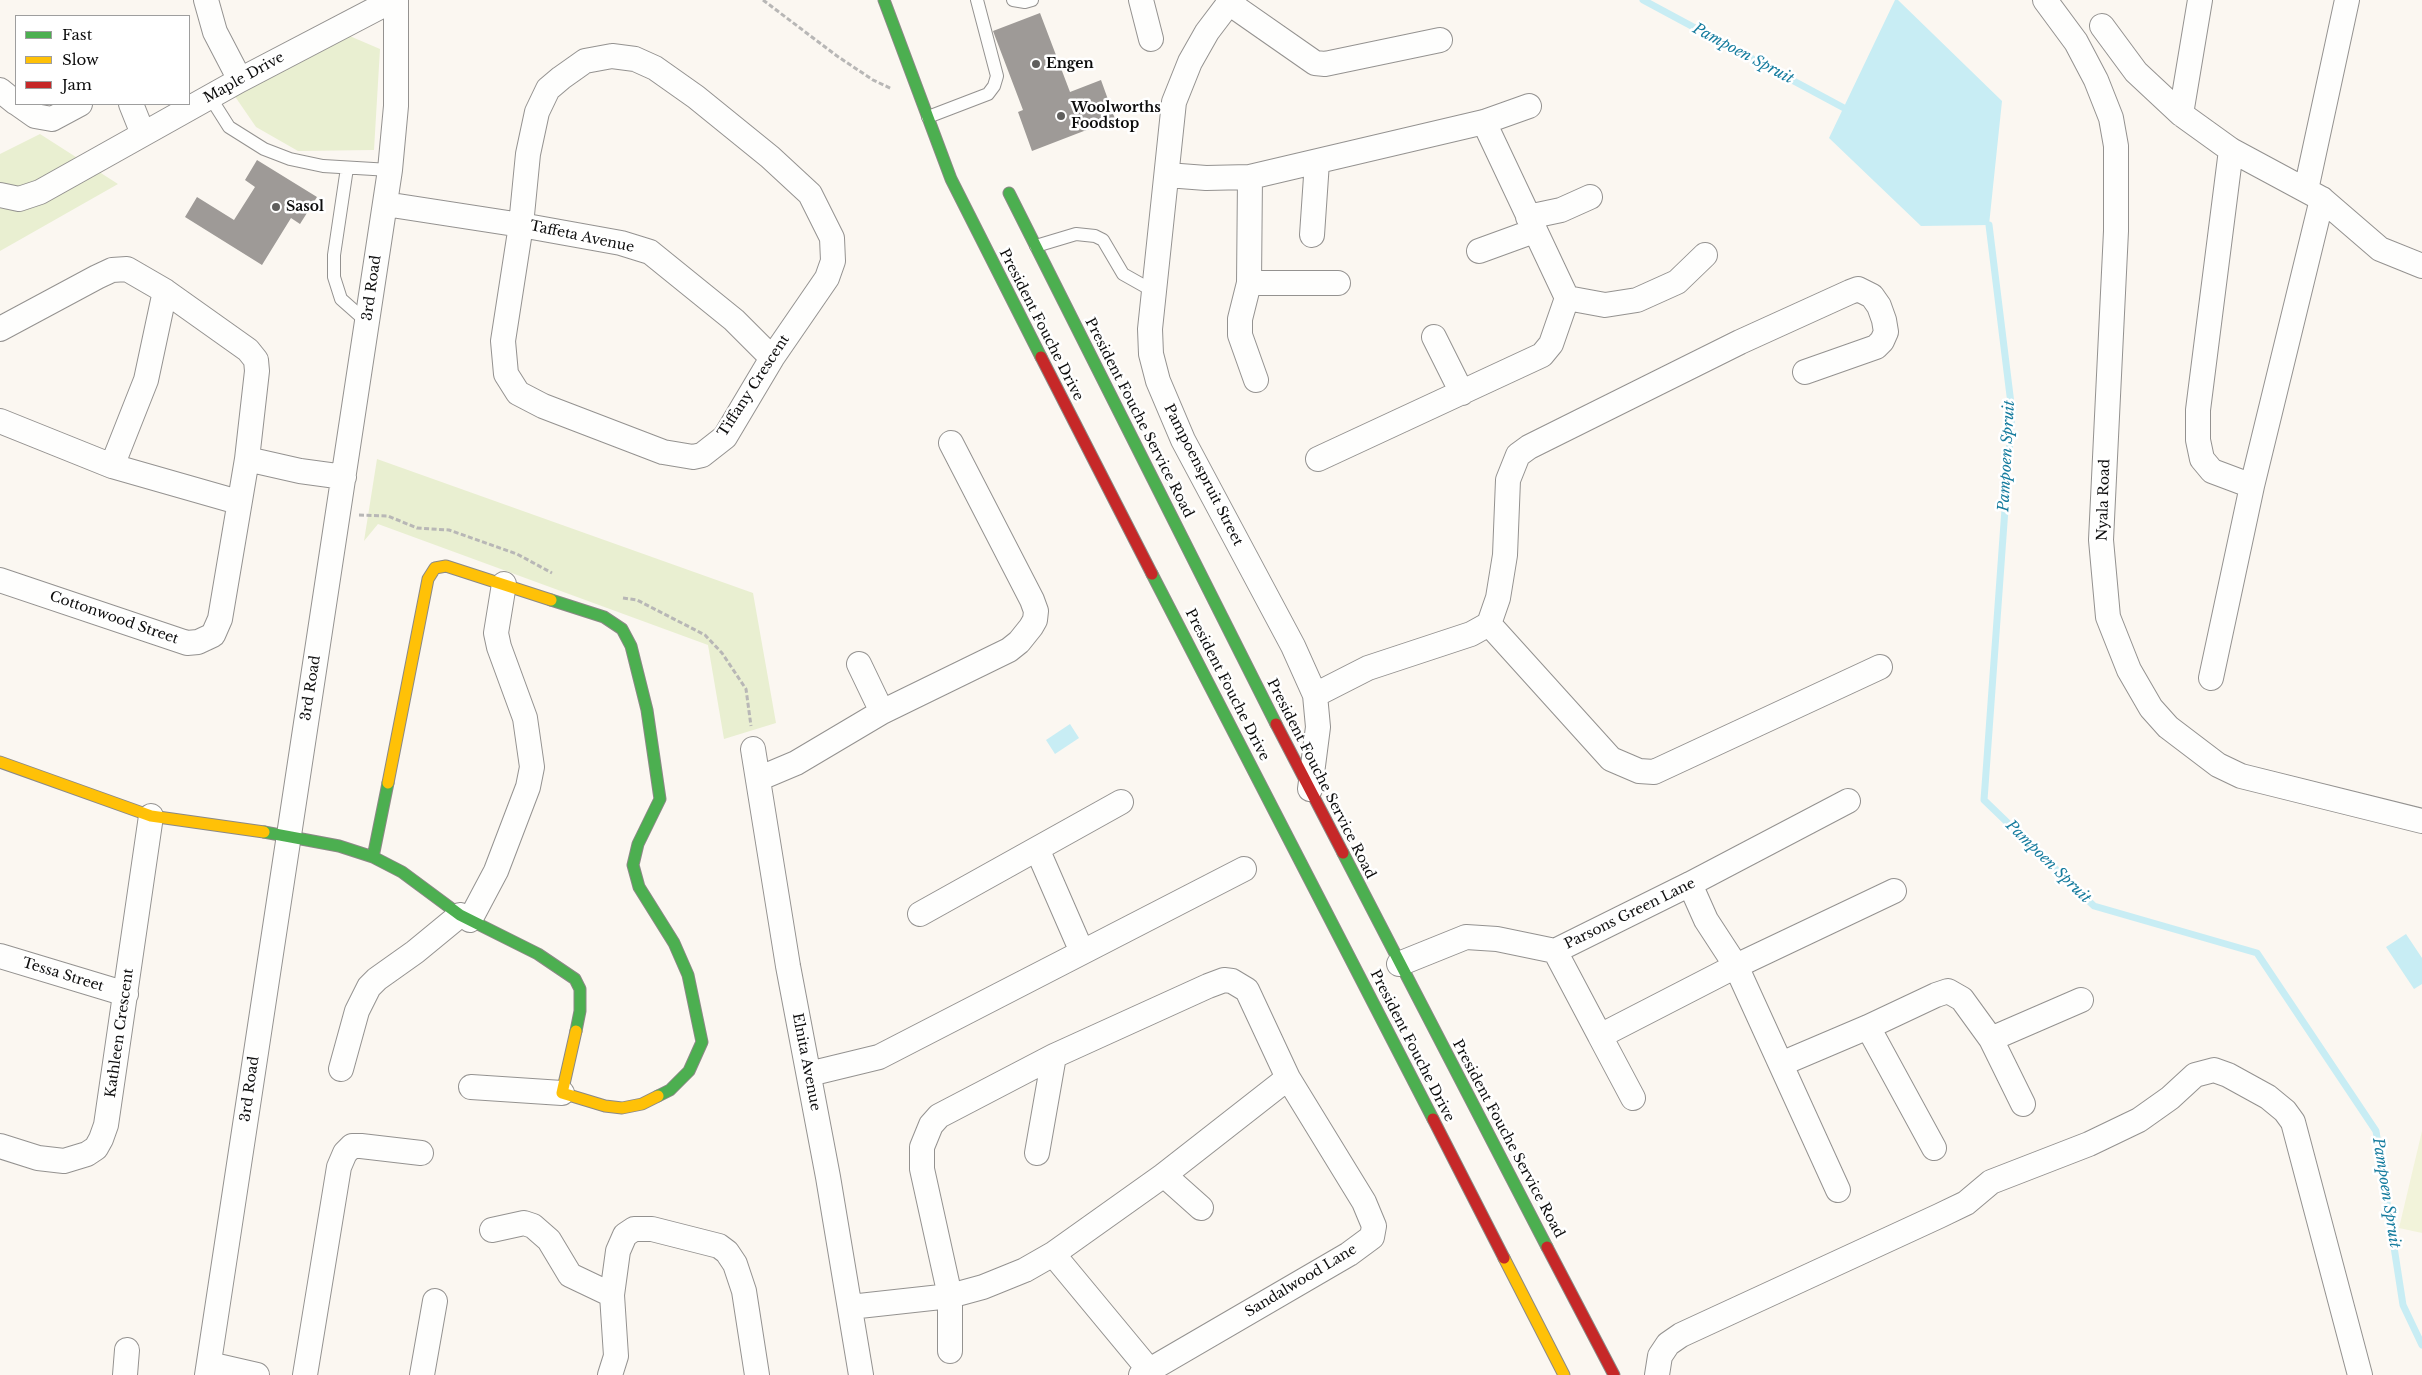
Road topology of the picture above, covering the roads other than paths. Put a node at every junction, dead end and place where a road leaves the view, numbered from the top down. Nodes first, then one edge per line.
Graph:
1 (206, 0) edge
2 (395, 0) edge
3 (884, 0) edge
4 (977, 0) edge
5 (1013, 0) edge
6 (1032, 0) edge
7 (1141, 0) edge
8 (2045, 0) edge
9 (2200, 0) edge
10 (2347, 0) edge
11 (1227, 2) edge
12 (2102, 26) dead end
13 (1151, 39) dead end
14 (1440, 40) dead end
15 (240, 80) junction
16 (0, 90) edge
17 (210, 97) junction
18 (15, 101) edge
19 (20, 105) edge
20 (78, 105) edge
21 (131, 105) edge
22 (1530, 106) dead end
23 (2181, 114) junction
24 (928, 117) junction
25 (1484, 122) junction
26 (143, 134) junction
27 (2231, 150) junction
28 (1316, 162) junction
29 (347, 168) junction
30 (390, 170) junction
31 (1167, 175) junction
32 (1250, 177) junction
33 (1010, 193) dead end
34 (2314, 194) junction
35 (0, 195) edge
36 (1590, 197) dead end
37 (384, 204) junction
38 (521, 224) junction
39 (1531, 224) junction
40 (1312, 235) dead end
41 (1036, 246) junction
42 (1479, 251) dead end
43 (1705, 255) dead end
44 (2422, 266) edge
45 (1249, 282) junction
46 (1338, 283) dead end
47 (165, 291) junction
48 (1155, 292) junction
49 (1567, 298) junction
50 (367, 322) junction
51 (0, 329) edge
52 (1434, 337) dead end
53 (772, 358) junction
54 (1805, 372) dead end
55 (1256, 380) dead end
56 (1462, 393) junction
57 (0, 421) edge
58 (951, 443) dead end
59 (246, 459) junction
60 (1318, 459) dead end
61 (112, 466) junction
62 (344, 477) junction
63 (2252, 486) junction
64 (238, 502) junction
65 (0, 580) edge
66 (504, 584) junction
67 (1490, 624) junction
68 (859, 664) dead end
69 (1880, 667) dead end
70 (2211, 678) dead end
71 (1315, 695) junction
72 (882, 712) junction
73 (753, 749) dead end
74 (0, 762) edge
75 (758, 779) junction
76 (1310, 789) junction
77 (1848, 801) dead end
78 (1121, 802) dead end
79 (151, 816) junction
80 (2422, 822) edge
81 (288, 835) junction
82 (1038, 851) junction
83 (373, 857) junction
84 (1244, 869) dead end
85 (1690, 884) junction
86 (1894, 891) dead end
87 (920, 914) dead end
88 (465, 917) junction
89 (1555, 951) junction
90 (1082, 952) junction
91 (0, 956) edge
92 (1399, 964) junction
93 (1736, 966) junction
94 (126, 994) junction
95 (2081, 1000) dead end
96 (1868, 1027) junction
97 (1600, 1036) junction
98 (1991, 1039) junction
99 (1054, 1056) junction
100 (1781, 1064) junction
101 (341, 1069) dead end
102 (809, 1074) junction
103 (1288, 1078) junction
104 (471, 1086) dead end
105 (562, 1093) junction
106 (1632, 1098) dead end
107 (2023, 1104) dead end
108 (0, 1146) edge
109 (1934, 1148) dead end
110 (1038, 1153) dead end
111 (421, 1154) dead end
112 (1164, 1175) junction
113 (1838, 1190) dead end
114 (1201, 1208) dead end
115 (492, 1230) dead end
116 (1053, 1254) junction
117 (612, 1295) junction
118 (950, 1296) junction
119 (435, 1301) dead end
120 (850, 1307) junction
121 (127, 1350) dead end
122 (950, 1351) dead end
123 (208, 1370) edge
124 (1145, 1373) edge
125 (125, 1375) edge
126 (258, 1375) edge
127 (305, 1375) edge
128 (422, 1375) edge
129 (610, 1375) edge
130 (758, 1375) edge
131 (861, 1375) edge
132 (1564, 1375) edge
133 (1614, 1375) edge
134 (1657, 1375) edge
135 (2360, 1375) edge

1 - 15 street
2 - 15 street, Maple Drive
2 - 30 street, 3rd Road
3 - 24 street, President Fouche Drive
4 - 24 lane
5 - 6 lane
7 - 13 street
8 - 80 street, Nyala Road
9 - 23 street
10 - 34 street
11 - 14 street
11 - 31 street, Pampoenspruit Street
12 - 23 street
15 - 17 street, Maple Drive
16 - 18 street
17 - 26 street, Maple Drive
17 - 29 lane
19 - 20 street
21 - 26 street
22 - 25 street
23 - 27 street
24 - 132 street, President Fouche Drive
25 - 28 street
25 - 39 street
26 - 35 street, Maple Drive
27 - 34 street
27 - 63 street
28 - 32 street
28 - 40 street
29 - 30 lane
29 - 50 lane
30 - 37 street, 3rd Road
31 - 32 street
31 - 48 street, Pampoenspruit Street
32 - 45 street
33 - 41 street, President Fouche Service Road
34 - 44 street
34 - 63 street
36 - 39 street
37 - 38 street, Taffeta Avenue
37 - 50 street, 3rd Road
38 - 53 street, Taffeta Avenue
38 - 53 street, Tiffany Crescent
38 - 53 street, Tiffany Crescent
39 - 42 street
39 - 49 street
41 - 48 lane
41 - 76 street, President Fouche Service Road
43 - 49 street
45 - 46 street
45 - 55 street
47 - 51 street, Cottonwood Street
47 - 59 street, Cottonwood Street
47 - 61 street
48 - 71 street, Pampoenspruit Street
49 - 56 street
50 - 62 street, 3rd Road
52 - 56 street
54 - 67 street
56 - 60 street
57 - 61 street
58 - 72 street
59 - 62 street
59 - 64 street, Cottonwood Street
61 - 64 street
62 - 81 street, 3rd Road
63 - 70 street
64 - 65 street, Cottonwood Street
66 - 83 street
66 - 88 street
66 - 105 street
67 - 69 street
67 - 71 street
68 - 72 street
71 - 76 street, Pampoenspruit Street
72 - 75 street
73 - 75 street, Elnita Avenue
74 - 79 street
75 - 102 street, Elnita Avenue
76 - 92 street, President Fouche Service Road
77 - 85 street, Parsons Green Lane
78 - 82 street
79 - 81 street
79 - 94 street, Kathleen Crescent
81 - 83 street
81 - 123 street, 3rd Road
82 - 87 street
82 - 90 street
83 - 88 street
84 - 90 street
85 - 89 street, Parsons Green Lane
85 - 93 street
86 - 93 street
88 - 101 street
88 - 105 street
89 - 92 street, Parsons Green Lane
89 - 97 street
90 - 102 street
91 - 94 street, Tessa Street
92 - 133 street, President Fouche Service Road
93 - 97 street
93 - 100 street
94 - 108 street, Kathleen Crescent
95 - 98 street
96 - 98 street
96 - 100 street
96 - 109 street
97 - 106 street
98 - 107 street
99 - 103 street, Sandalwood Lane
99 - 110 street
99 - 118 street, Sandalwood Lane
100 - 113 street
102 - 120 street, Elnita Avenue
103 - 112 street
103 - 124 street, Sandalwood Lane
104 - 105 street
111 - 127 street
112 - 114 street
112 - 116 street
115 - 117 street
116 - 118 street
116 - 124 street, Sandalwood Lane
117 - 129 street
117 - 130 street
118 - 120 street
118 - 122 street, Sandalwood Lane
119 - 128 street
120 - 131 street, Elnita Avenue
121 - 125 street
123 - 126 street
134 - 135 street

